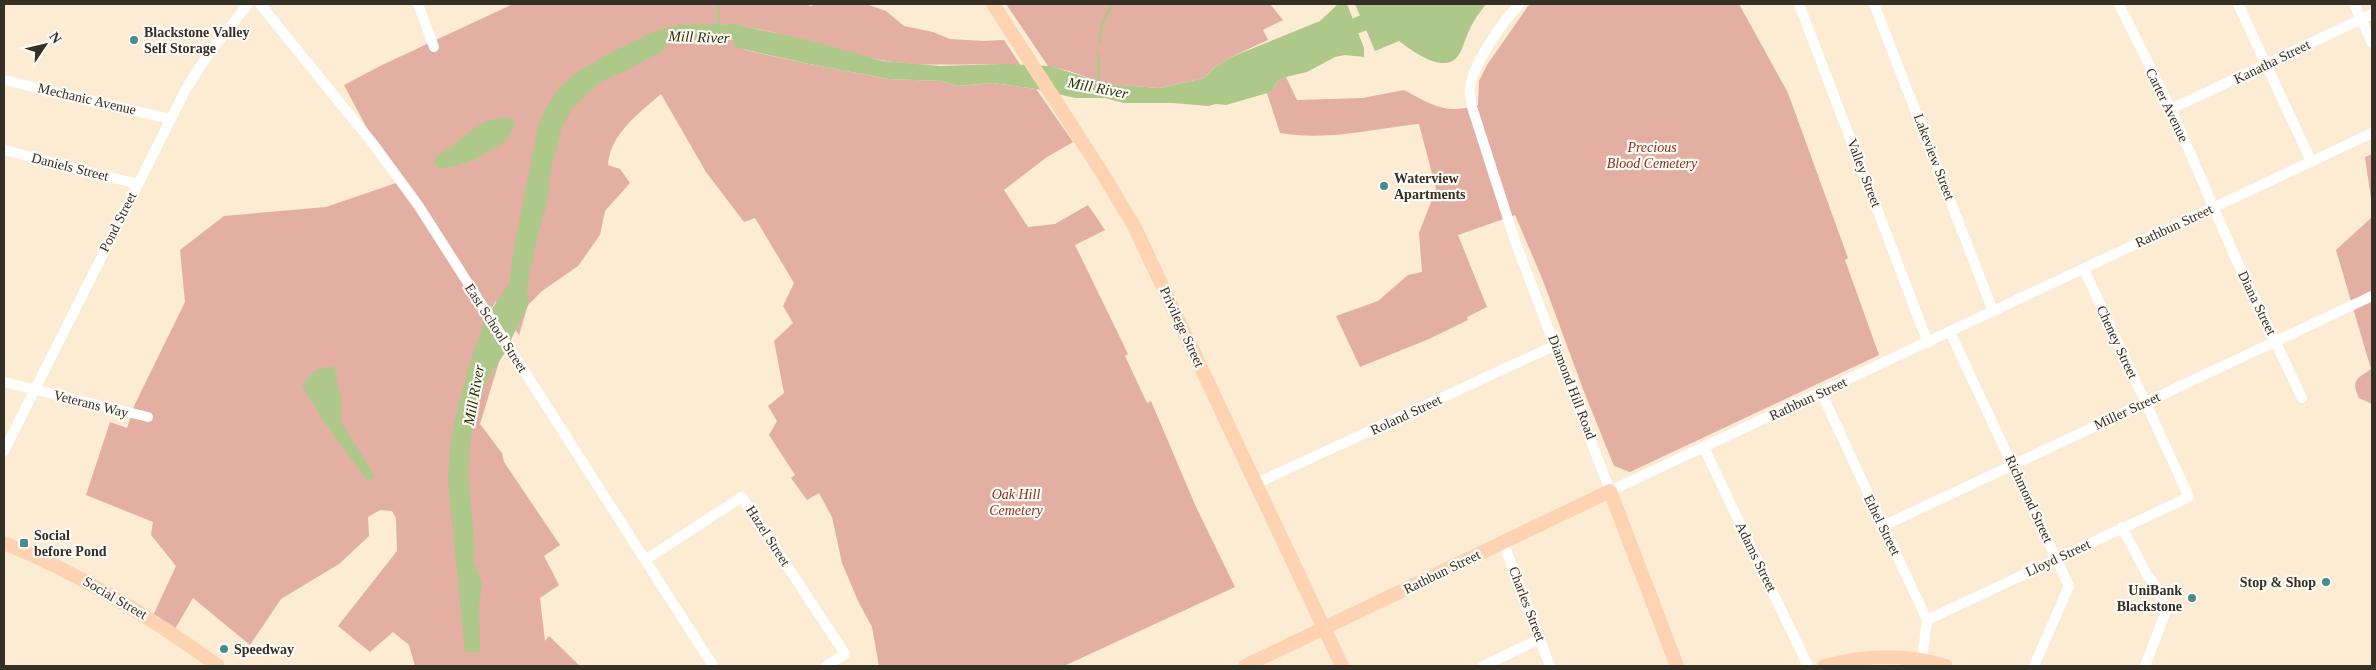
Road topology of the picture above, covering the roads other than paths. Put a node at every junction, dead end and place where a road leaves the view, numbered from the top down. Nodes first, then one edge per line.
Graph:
1 (248, 4) edge
2 (260, 4) edge
3 (418, 4) edge
4 (994, 4) edge
5 (1520, 4) edge
6 (1799, 4) edge
7 (1874, 4) edge
8 (2119, 4) edge
9 (2238, 4) edge
10 (2354, 4) edge
11 (2372, 14) edge
12 (2361, 19) junction
13 (2372, 43) edge
14 (434, 47) dead end
15 (2267, 65) junction
16 (4, 80) edge
17 (2171, 110) junction
18 (170, 119) junction
19 (2372, 133) edge
20 (4, 150) edge
21 (2311, 161) junction
22 (137, 184) junction
23 (2213, 207) junction
24 (2084, 269) junction
25 (2372, 296) edge
26 (1993, 311) junction
27 (1950, 332) junction
28 (2275, 341) junction
29 (1928, 343) junction
30 (1556, 345) junction
31 (4, 382) edge
32 (34, 389) junction
33 (1821, 392) junction
34 (2302, 398) dead end
35 (2145, 402) junction
36 (148, 417) dead end
37 (1704, 448) junction
38 (4, 451) edge
39 (2013, 465) junction
40 (1255, 484) junction
41 (1610, 491) junction
42 (2189, 497) joint
43 (1882, 526) junction
44 (2122, 527) junction
45 (1503, 542) junction
46 (4, 543) edge
47 (2057, 559) junction
48 (645, 560) junction
49 (1927, 620) junction
50 (1324, 627) junction
51 (1540, 639) junction
52 (1922, 660) junction
53 (218, 666) edge
54 (713, 666) edge
55 (826, 666) edge
56 (1245, 666) edge
57 (1342, 666) edge
58 (1483, 666) edge
59 (1550, 666) edge
60 (1677, 666) edge
61 (1808, 666) edge
62 (1824, 666) edge
63 (1946, 666) edge
64 (2034, 666) edge
65 (2145, 666) edge

1 - 18 street, Pond Street
2 - 48 street, East School Street
3 - 14 street
4 - 40 main road, Privilege Street
5 - 30 street, Diamond Hill Road
6 - 29 street, Valley Street
7 - 26 street, Lakeview Street
8 - 17 street, Carter Avenue
9 - 15 street
10 - 12 street
11 - 12 street, Kanatha Street
12 - 13 street
12 - 15 street, Kanatha Street
15 - 17 street, Kanatha Street
15 - 21 street
16 - 18 street, Mechanic Avenue
17 - 23 street, Carter Avenue
18 - 22 street, Pond Street
19 - 21 street, Rathbun Street
20 - 22 street, Daniels Street
21 - 23 street, Rathbun Street
22 - 32 street, Pond Street
23 - 24 street, Rathbun Street
23 - 28 street, Diana Street
24 - 26 street, Rathbun Street
24 - 35 street, Cheney Street
25 - 28 street, Miller Street
26 - 27 street, Rathbun Street
27 - 29 street, Rathbun Street
27 - 39 street, Richmond Street
28 - 34 street, Diana Street
28 - 35 street, Miller Street
29 - 33 street, Rathbun Street
30 - 40 street, Roland Street
30 - 41 street, Diamond Hill Road
31 - 32 street, Veterans Way
32 - 36 street, Veterans Way
32 - 38 street, Pond Street
33 - 37 street, Rathbun Street
33 - 43 street, Ethel Street
35 - 39 street, Miller Street
35 - 42 street, Cheney Street
37 - 41 street, Rathbun Street
37 - 61 street, Adams Street
39 - 43 street, Miller Street
39 - 47 street, Richmond Street
40 - 50 main road, Privilege Street
41 - 45 main road, Rathbun Street
41 - 60 main road, Diamond Hill Road
42 - 44 street, Lloyd Street
43 - 49 street, Ethel Street
44 - 47 street, Lloyd Street
44 - 65 street
45 - 50 main road, Rathbun Street
45 - 51 street, Charles Street
46 - 53 main road, Social Street
47 - 49 street, Lloyd Street
47 - 64 street, Richmond Street
48 - 54 street, East School Street
48 - 55 street, Hazel Street
49 - 52 street
50 - 56 main road, Rathbun Street
50 - 57 main road, Privilege Street
51 - 58 street
51 - 59 street, Charles Street
52 - 62 main road
52 - 63 main road

